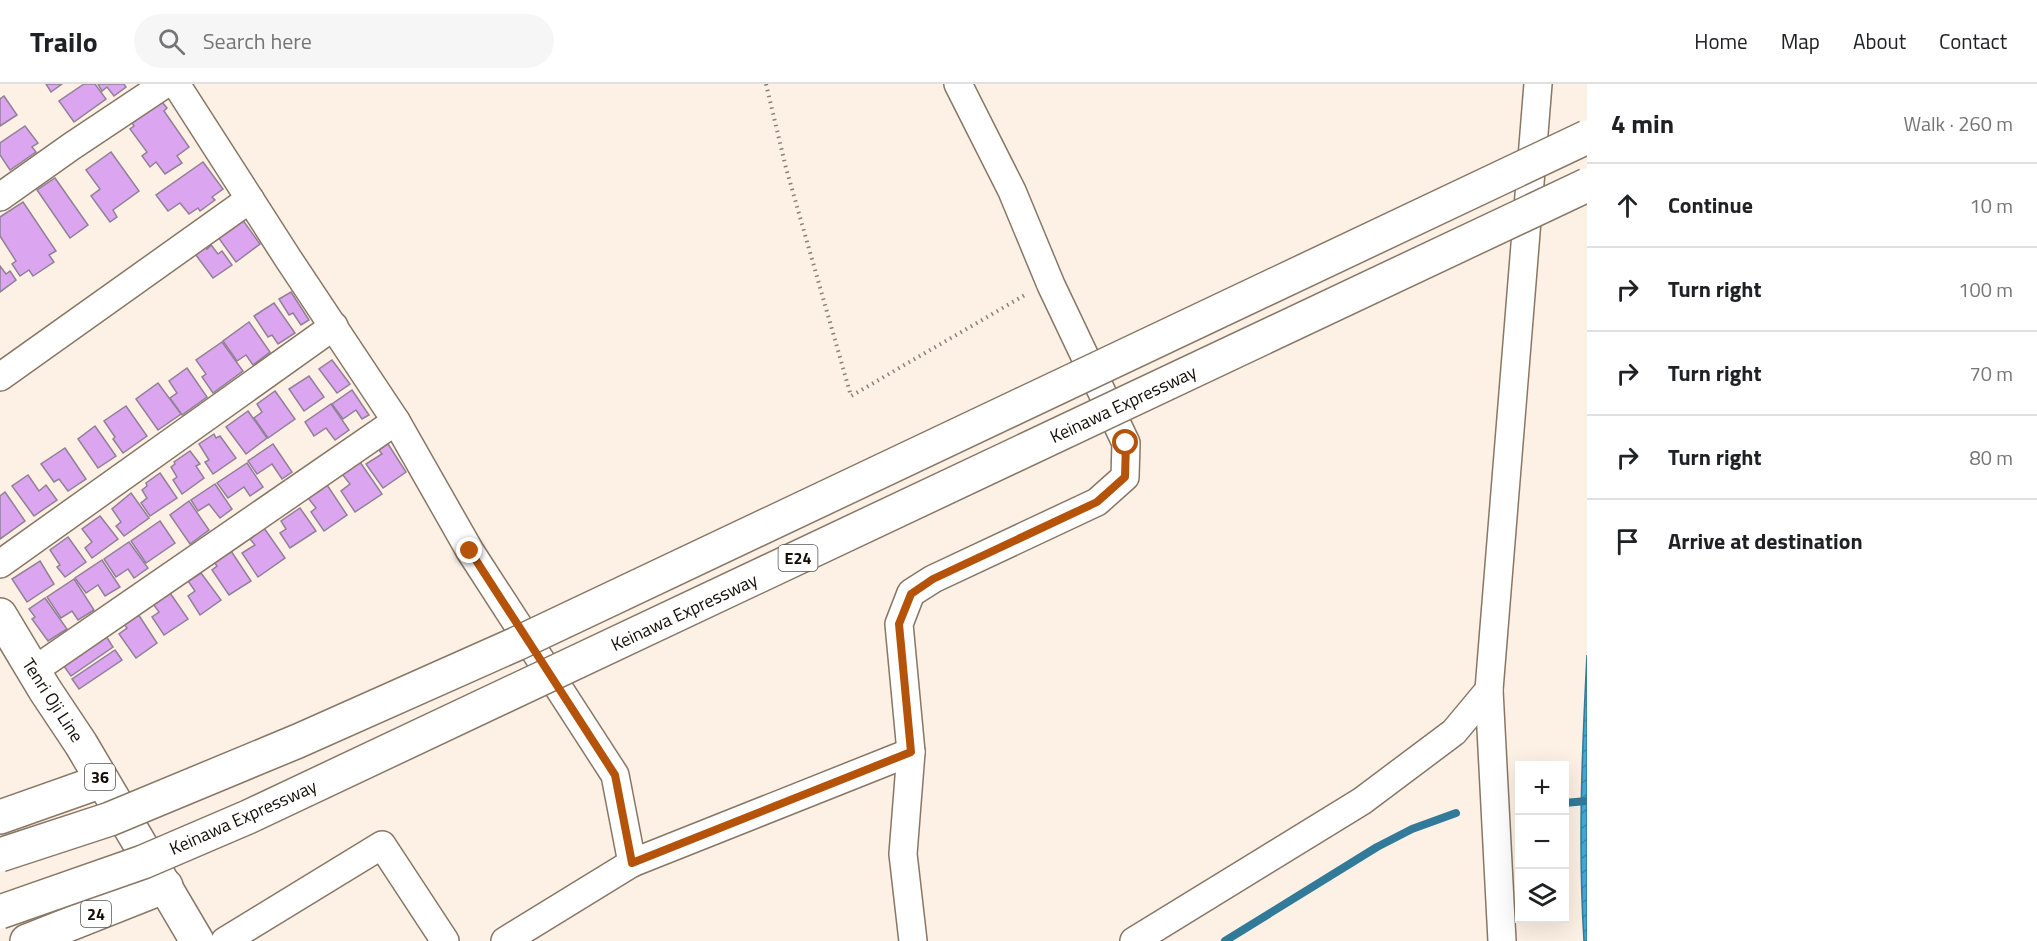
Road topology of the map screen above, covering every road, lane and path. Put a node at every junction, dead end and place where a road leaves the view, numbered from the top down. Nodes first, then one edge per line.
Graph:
1 (165, 84) edge
2 (176, 84) edge
3 (766, 84) edge
4 (958, 84) edge
5 (1538, 84) edge
6 (1587, 137) edge
7 (1587, 185) edge
8 (0, 197) edge
9 (250, 199) junction
10 (1051, 285) junction
11 (334, 326) junction
12 (0, 377) edge
13 (396, 421) junction
14 (0, 564) edge
15 (1, 617) edge
16 (33, 671) junction
17 (1490, 690) junction
18 (911, 752) junction
19 (102, 781) junction
20 (0, 817) edge
21 (0, 855) edge
22 (632, 863) junction
23 (166, 886) junction
24 (0, 912) edge
25 (27, 941) edge
26 (197, 941) edge
27 (225, 941) edge
28 (445, 941) edge
29 (505, 941) edge
30 (913, 941) edge
31 (1134, 941) edge
32 (1502, 941) edge

1 - 8 street
2 - 9 street
3 - 10 path
4 - 10 street
5 - 17 street
6 - 21 main road, E24, bridge
7 - 24 main road, Keinawa Expressway / E24, bridge
9 - 11 street
9 - 12 street
10 - 18 street
11 - 13 street
11 - 14 street
13 - 16 street
13 - 22 street
15 - 16 main road, Tenri Oji Line / 36
16 - 19 main road, Tenri Oji Line / 36
17 - 31 street
17 - 32 street
18 - 22 street
18 - 30 street
19 - 20 main road
19 - 23 main road, Tenri Oji Line / 36
22 - 29 street
23 - 25 main road, 24
23 - 26 main road, Tenri Oji Line / 36
27 - 28 street

